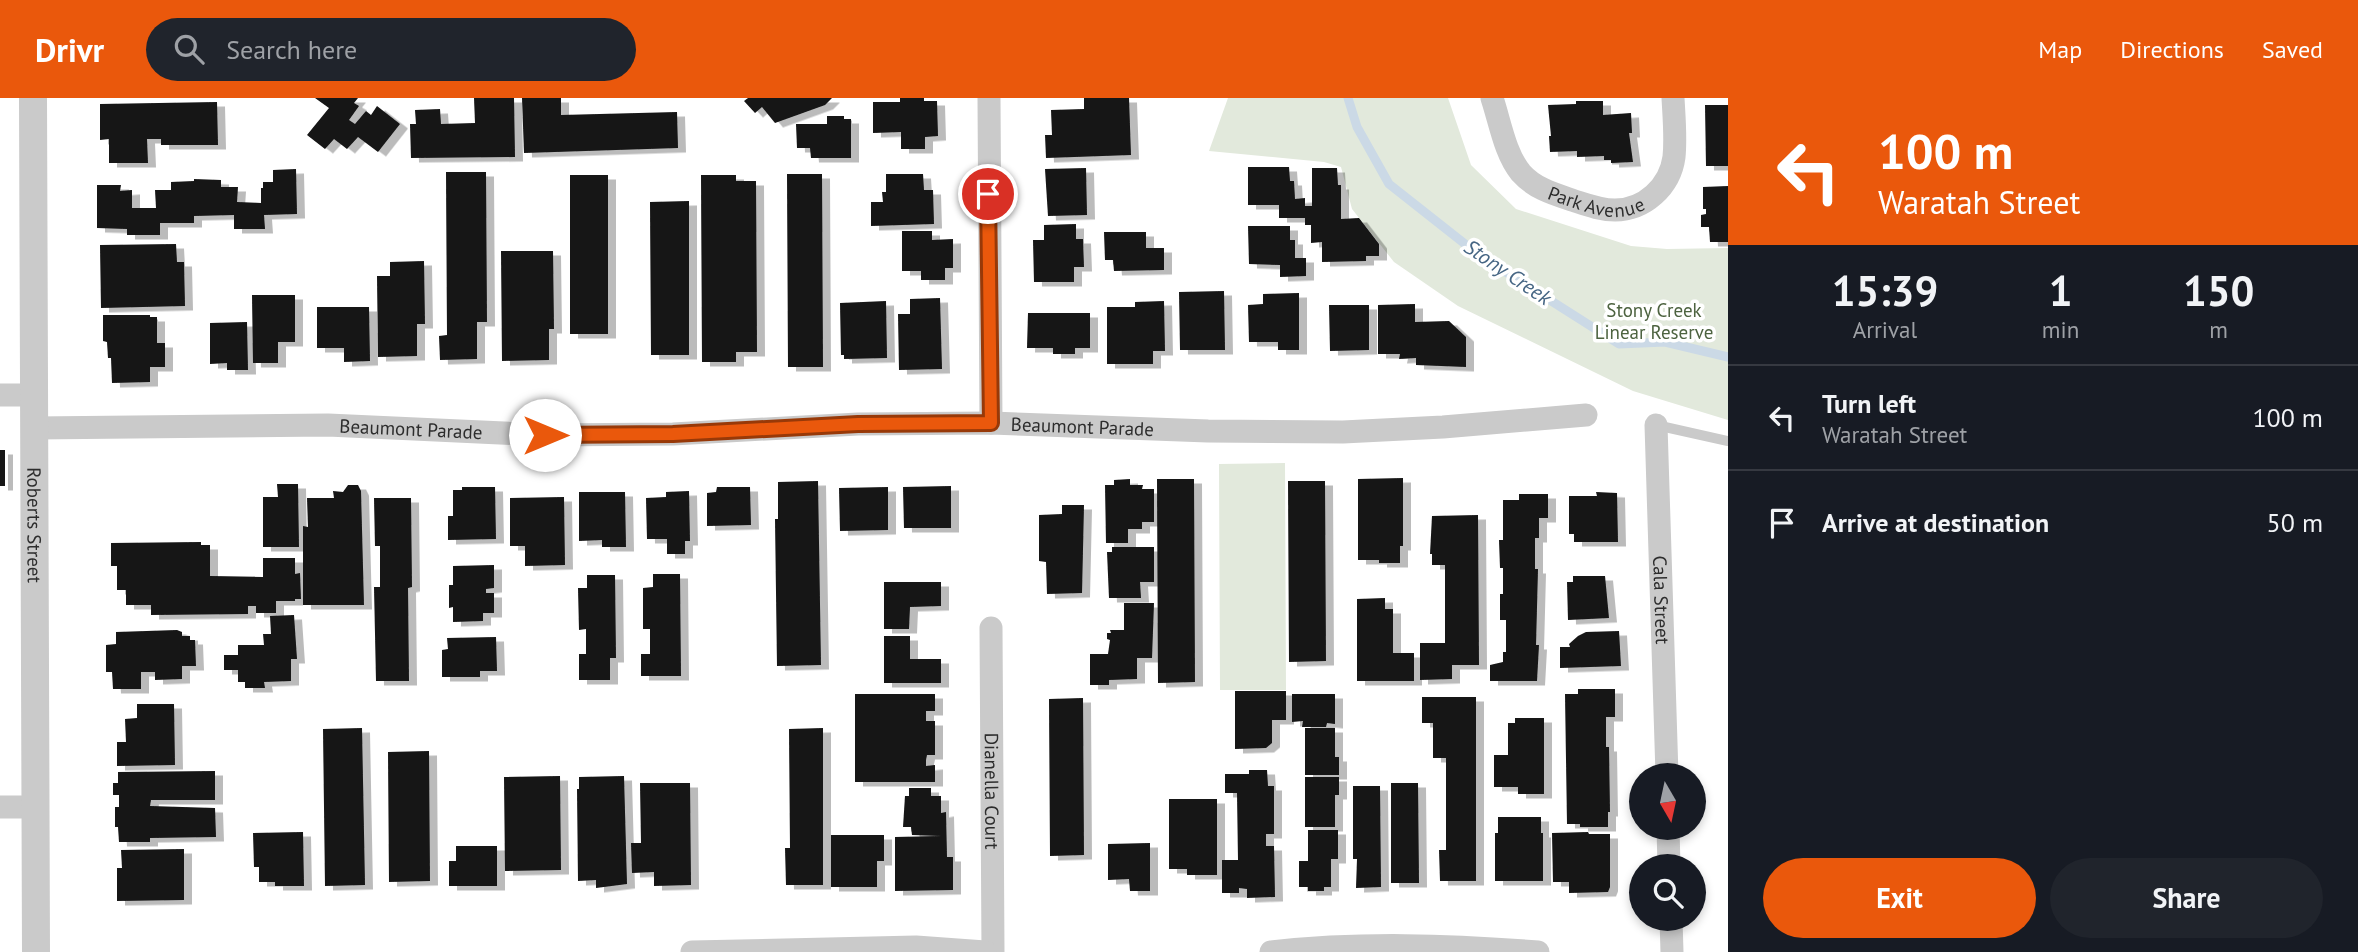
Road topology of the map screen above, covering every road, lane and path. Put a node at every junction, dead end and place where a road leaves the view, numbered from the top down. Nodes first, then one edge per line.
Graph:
1 (33, 98) edge
2 (989, 98) edge
3 (1492, 98) edge
4 (1673, 98) edge
5 (34, 395) junction
6 (0, 396) edge
7 (1586, 415) dead end
8 (991, 423) junction
9 (1656, 425) joint
10 (34, 428) junction
11 (1728, 440) edge
12 (991, 628) dead end
13 (1667, 763) edge
14 (0, 807) edge
15 (35, 807) junction
16 (1671, 931) edge
17 (36, 952) edge
18 (692, 952) edge
19 (985, 952) edge
20 (993, 952) edge
21 (1271, 952) edge
22 (1538, 952) edge
23 (1672, 952) edge

1 - 5 street, Roberts Street
2 - 8 street
3 - 4 street, Park Avenue
5 - 6 street
5 - 10 street, Roberts Street
7 - 8 street, Beaumont Parade
8 - 10 street, Beaumont Parade
9 - 11 lane
9 - 13 street, Cala Street
10 - 15 street, Roberts Street
12 - 20 street, Dianella Court
14 - 15 street
15 - 17 street, Roberts Street
16 - 23 street
18 - 19 street
21 - 22 street

